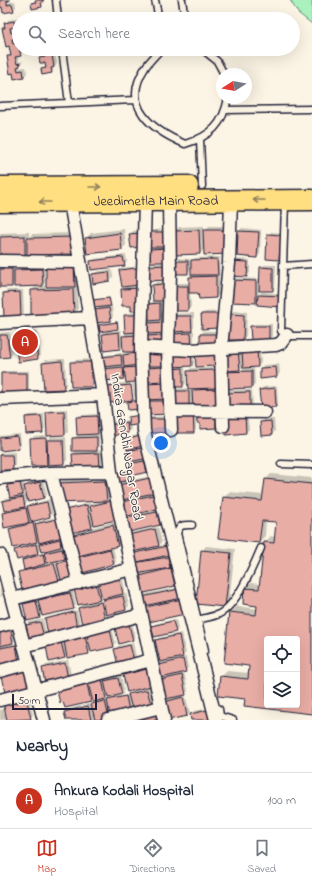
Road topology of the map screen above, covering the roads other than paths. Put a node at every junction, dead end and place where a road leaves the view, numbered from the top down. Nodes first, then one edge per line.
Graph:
1 (56, 0) edge
2 (155, 0) edge
3 (182, 0) edge
4 (57, 12) edge
5 (158, 12) edge
6 (184, 12) edge
7 (63, 56) edge
8 (155, 56) edge
9 (210, 56) edge
10 (220, 68) edge
11 (135, 100) junction
12 (69, 103) junction
13 (227, 104) edge
14 (0, 106) edge
15 (312, 108) edge
16 (226, 110) junction
17 (200, 139) junction
18 (202, 186) junction
19 (312, 186) edge
20 (3, 194) edge
21 (169, 200) junction
22 (231, 200) junction
23 (285, 200) junction
24 (312, 200) edge
25 (145, 201) junction
26 (70, 202) junction
27 (0, 261) edge
28 (80, 262) junction
29 (312, 264) edge
30 (283, 266) junction
31 (89, 318) junction
32 (0, 323) edge
33 (287, 336) junction
34 (312, 336) edge
35 (141, 347) junction
36 (168, 349) junction
37 (221, 349) junction
38 (103, 395) junction
39 (0, 399) edge
40 (170, 411) junction
41 (222, 411) junction
42 (265, 412) dead end
43 (223, 426) dead end
44 (171, 430) dead end
45 (281, 464) dead end
46 (312, 465) edge
47 (111, 472) junction
48 (51, 473) junction
49 (0, 478) edge
50 (192, 525) dead end
51 (261, 548) dead end
52 (0, 555) edge
53 (132, 569) junction
54 (2, 574) edge
55 (80, 582) junction
56 (12, 599) junction
57 (141, 615) junction
58 (198, 620) junction
59 (19, 621) junction
60 (0, 626) edge
61 (24, 646) junction
62 (151, 660) junction
63 (29, 663) junction
64 (0, 671) edge
65 (37, 690) junction
66 (0, 700) edge
67 (161, 707) junction
68 (44, 720) edge
69 (108, 720) edge
70 (164, 720) edge
71 (216, 720) edge
72 (233, 720) edge

1 - 4 lane
2 - 5 lane
3 - 6 lane
7 - 12 lane
8 - 11 lane
9 - 10 lane
11 - 12 lane
11 - 17 lane
12 - 14 lane
13 - 16 lane
15 - 16 lane
16 - 17 lane
17 - 18 lane
18 - 19 main road, Jeedimetla Main Road
20 -> 18 main road, Jeedimetla Main Road
26 -> 20 main road, Jeedimetla Main Road
21 - 22 main road, Jeedimetla Main Road
21 - 25 main road, Jeedimetla Main Road
21 - 36 street
23 -> 22 main road, Jeedimetla Main Road
22 - 37 street
23 - 24 main road, Jeedimetla Main Road
23 - 30 lane
25 - 26 main road, Jeedimetla Main Road
25 - 35 street
26 - 28 street, Indira Gandhi Nagar Road
27 - 28 street
28 - 31 street, Indira Gandhi Nagar Road
29 - 30 lane
30 - 33 lane
31 - 32 street
31 - 38 street, Indira Gandhi Nagar Road
33 - 34 lane
33 - 37 street
35 - 36 street
35 - 71 street
36 - 37 street
36 - 40 street
37 - 41 street
38 - 39 street
38 - 47 street, Indira Gandhi Nagar Road
40 - 41 street
40 - 44 street
41 - 42 street
41 - 43 street
45 - 46 lane
47 - 48 street
47 - 53 street, Indira Gandhi Nagar Road
48 - 49 street
48 - 55 street
50 - 58 lane
51 - 58 lane
52 - 54 street
53 - 55 street
53 - 57 street, Indira Gandhi Nagar Road
54 - 56 street
55 - 56 street
56 - 59 street
57 - 61 street
57 - 62 street, Indira Gandhi Nagar Road
58 - 72 lane
59 - 60 street
59 - 61 street
61 - 63 street
62 - 65 street
62 - 67 street, Indira Gandhi Nagar Road
63 - 64 street
63 - 65 street
65 - 66 street
65 - 68 street
67 - 69 street
67 - 70 street, Indira Gandhi Nagar Road

